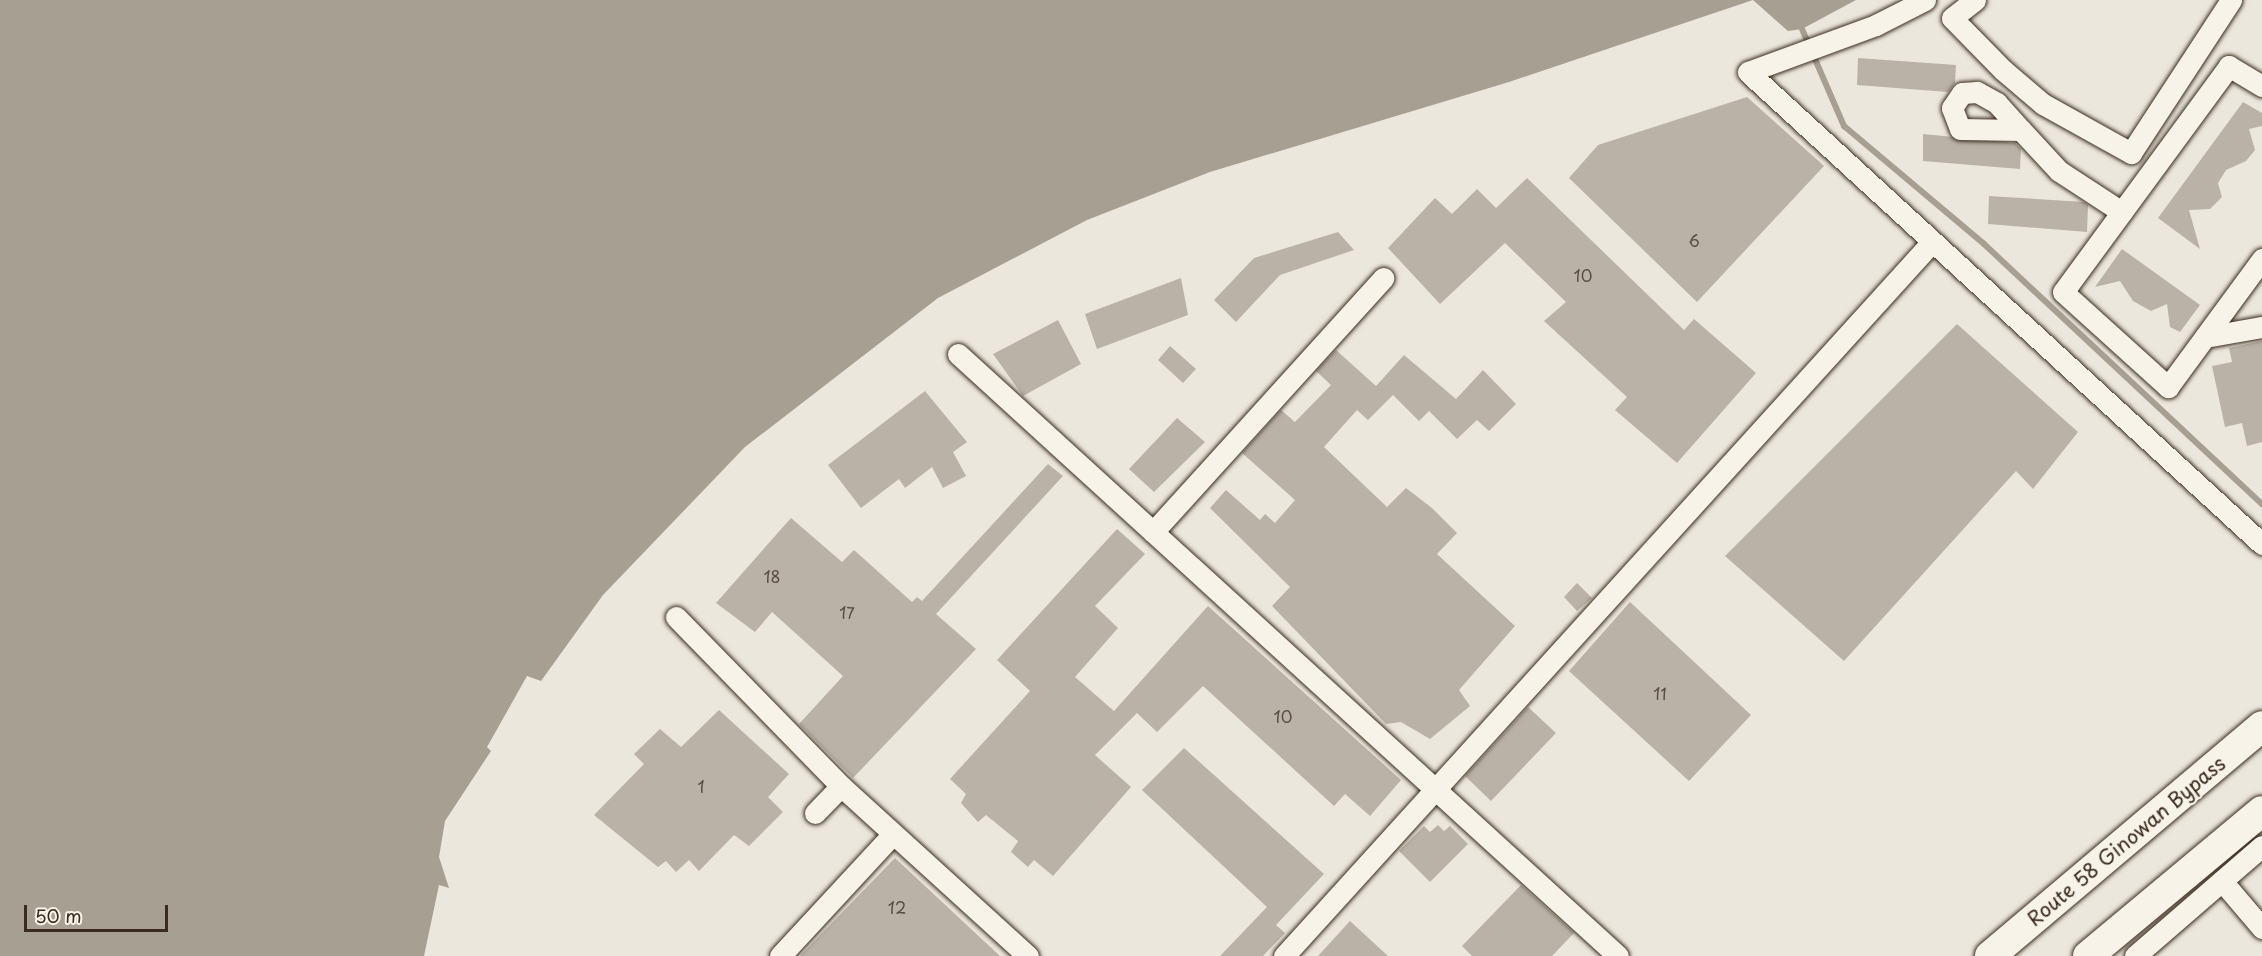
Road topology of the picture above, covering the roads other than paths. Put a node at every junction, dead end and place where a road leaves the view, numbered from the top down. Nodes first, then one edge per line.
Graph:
1 (1925, 0) edge
2 (1975, 0) edge
3 (2231, 0) edge
4 (2194, 62) junction
5 (2224, 73) junction
6 (2262, 86) edge
7 (2021, 130) dead end
8 (2122, 212) junction
9 (1931, 243) junction
10 (2262, 260) edge
11 (1383, 278) dead end
12 (2254, 287) edge
13 (2262, 327) edge
14 (2205, 337) junction
15 (958, 354) dead end
16 (1153, 532) junction
17 (2262, 544) edge
18 (676, 617) dead end
19 (2262, 726) edge
20 (841, 786) junction
21 (1436, 789) junction
22 (2262, 811) edge
23 (814, 813) dead end
24 (892, 835) junction
25 (2262, 846) edge
26 (2222, 881) junction
27 (2262, 928) edge
28 (780, 956) edge
29 (1028, 956) edge
30 (1284, 956) edge
31 (1618, 956) edge
32 (1990, 956) edge
33 (2088, 956) edge
34 (2135, 956) edge

1 - 9 street
2 - 4 street
3 - 4 street
4 - 5 street
5 - 6 street
5 - 8 street
7 - 8 street
8 - 14 street
9 - 17 street
9 - 21 street
10 - 12 street
11 - 16 street
12 - 14 street
13 - 14 street
15 - 16 street
16 - 21 street
18 - 20 street
19 - 32 highway, Route 58 Ginowan Bypass
20 - 23 street
20 - 24 street
21 - 30 street
21 - 31 street
22 - 33 highway
24 - 28 street
24 - 29 street
25 - 26 street
26 - 27 street
26 - 34 street

